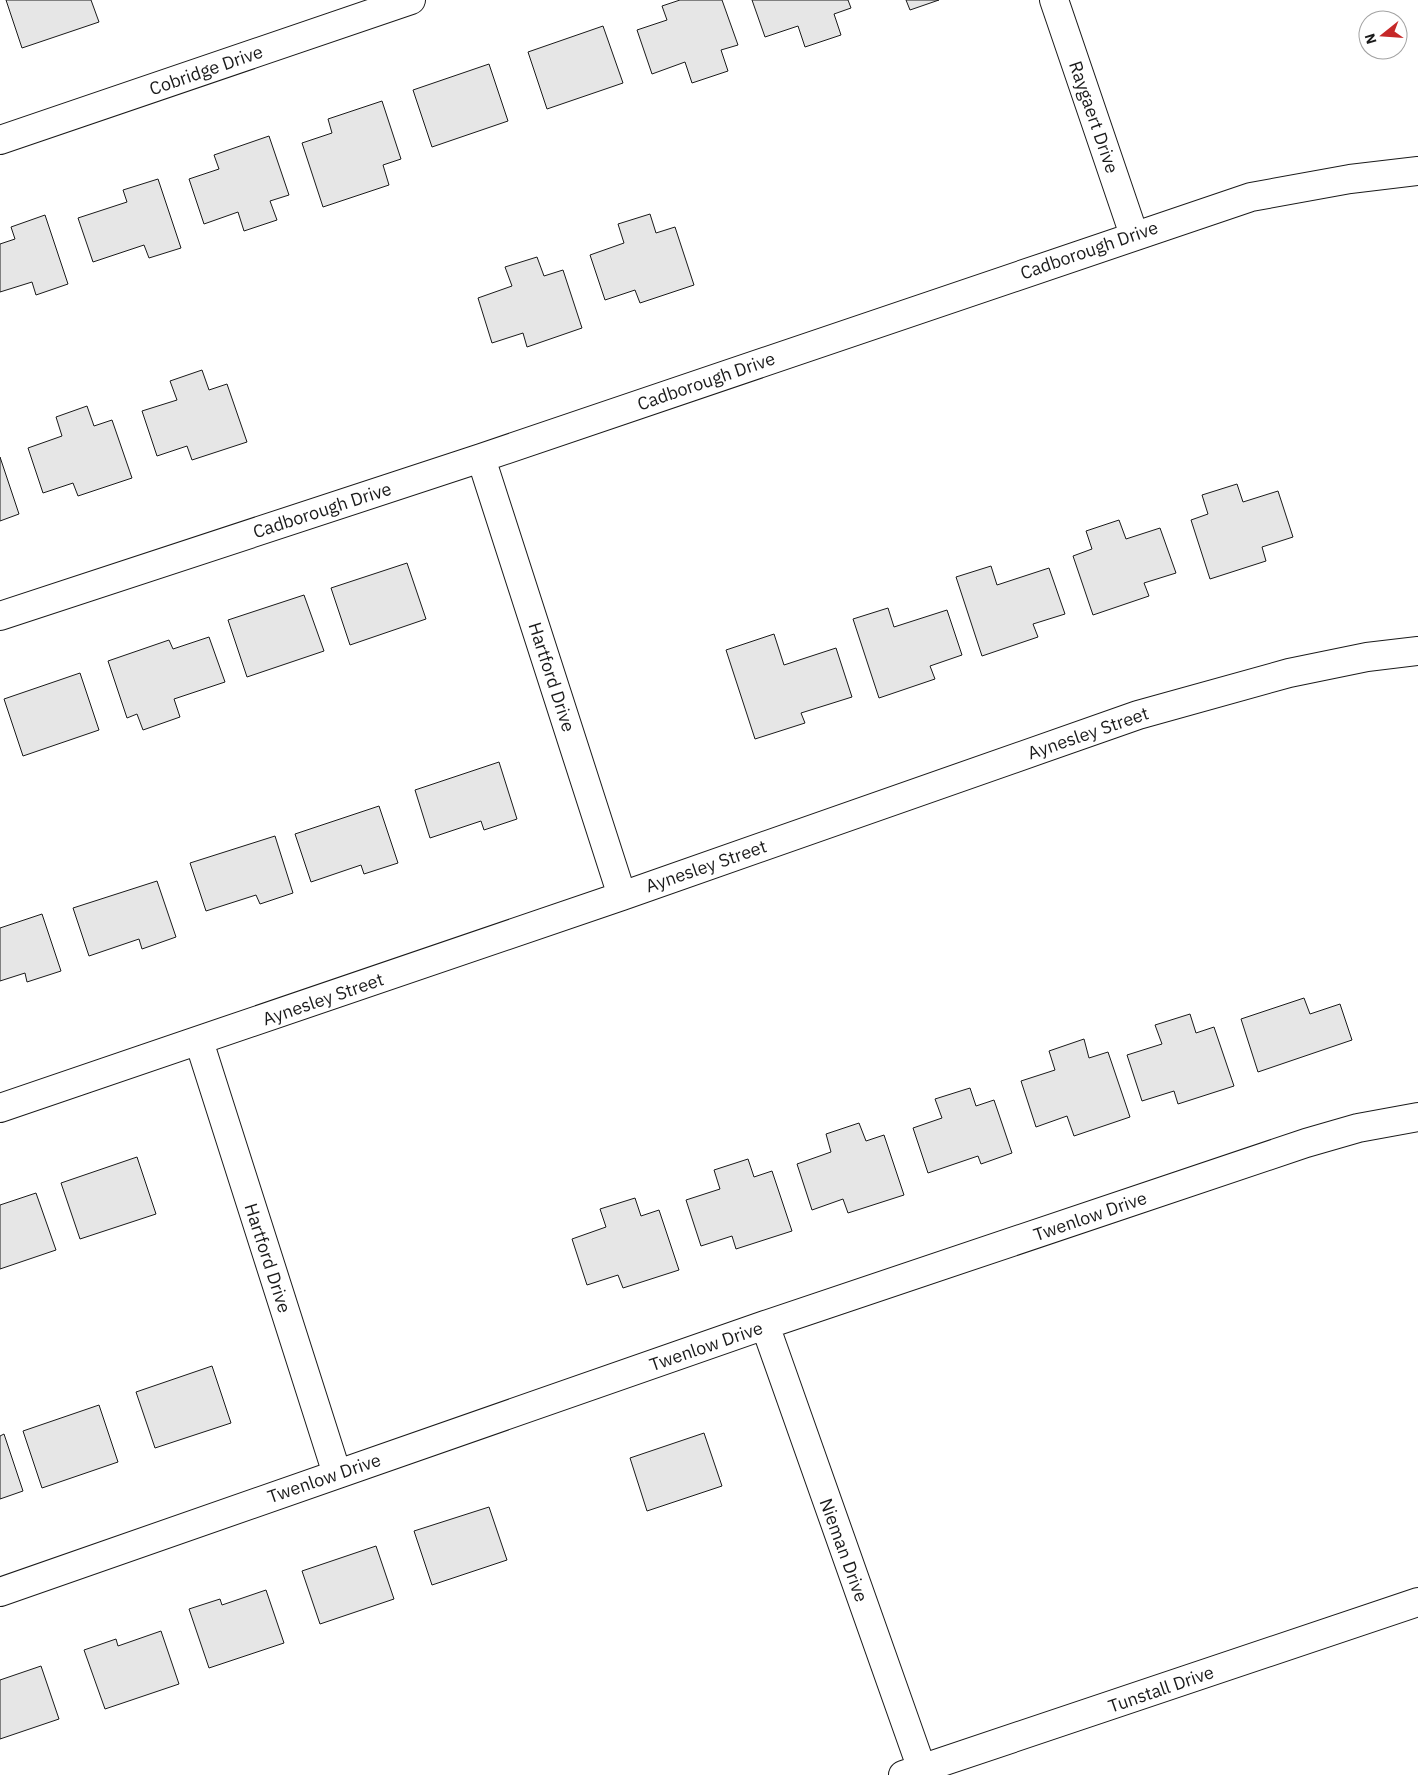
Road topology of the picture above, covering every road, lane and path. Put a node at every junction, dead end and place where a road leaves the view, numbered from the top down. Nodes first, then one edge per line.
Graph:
1 (411, 0) edge
2 (1054, 0) edge
3 (0, 140) edge
4 (1418, 171) edge
5 (1134, 235) junction
6 (481, 458) junction
7 (0, 616) edge
8 (1418, 652) edge
9 (622, 896) junction
10 (198, 1041) junction
11 (0, 1108) edge
12 (1418, 1116) edge
13 (765, 1326) junction
14 (337, 1474) junction
15 (0, 1592) edge
16 (1418, 1602) edge
17 (916, 1773) edge

1 - 3 street, Cobridge Drive
2 - 5 street, Raygaert Drive
4 - 5 street, Cadborough Drive
5 - 6 street, Cadborough Drive
6 - 7 street, Cadborough Drive
6 - 9 street, Hartford Drive
8 - 9 street, Aynesley Street
9 - 10 street, Aynesley Street
10 - 11 street, Aynesley Street
10 - 14 street, Hartford Drive
12 - 13 street, Twenlow Drive
13 - 14 street, Twenlow Drive
13 - 17 street, Nieman Drive
14 - 15 street, Twenlow Drive
16 - 17 street, Tunstall Drive

